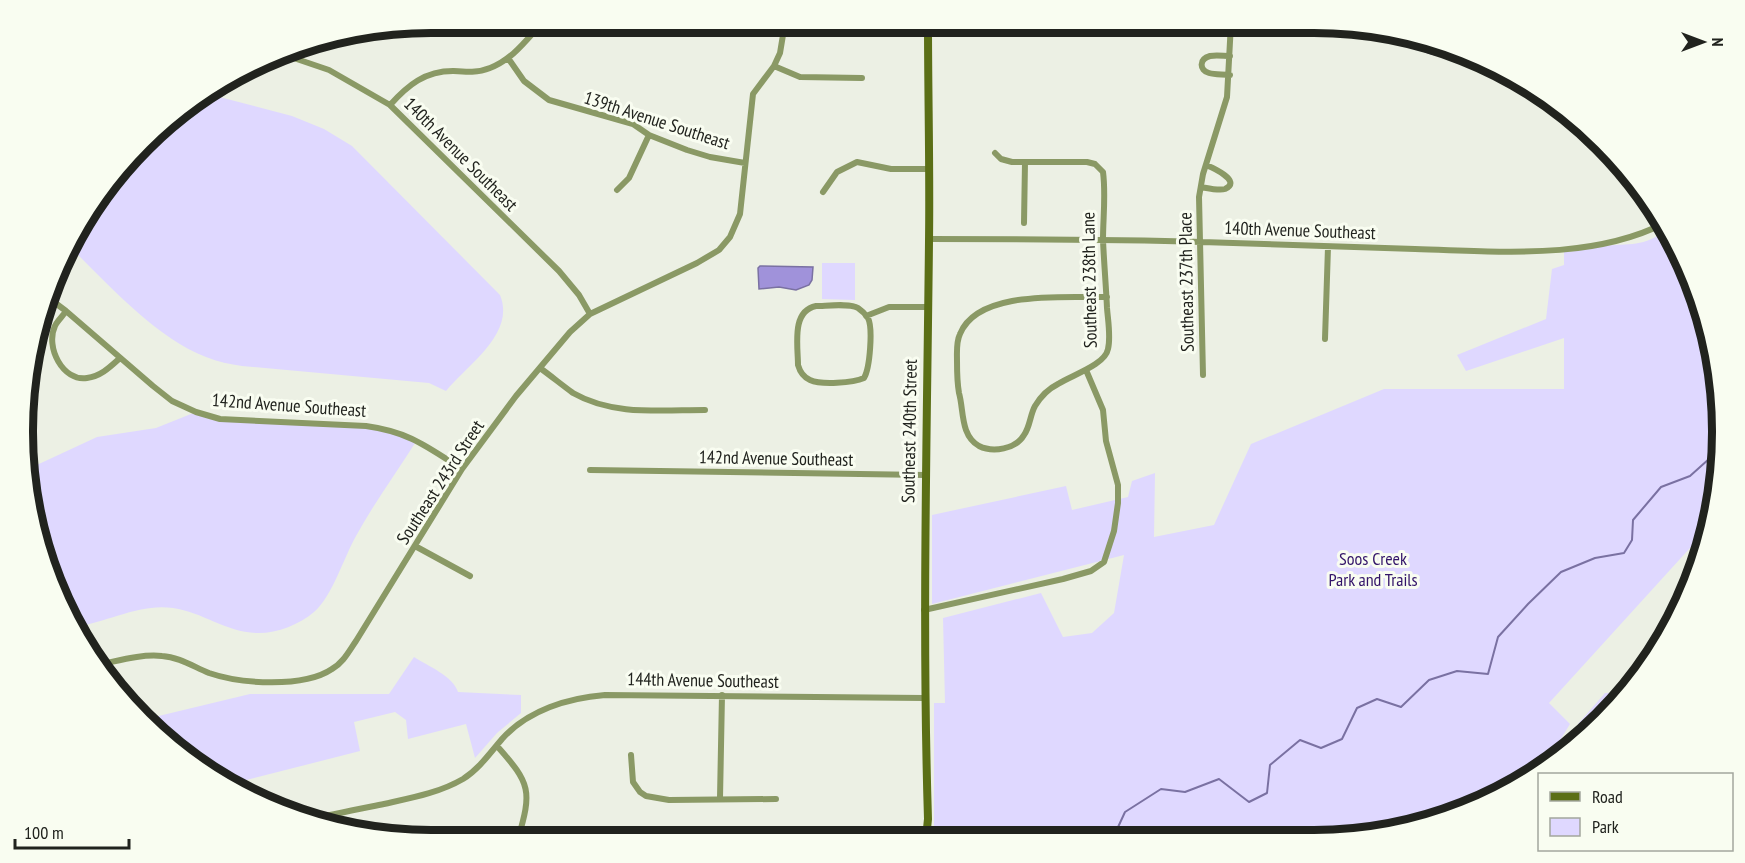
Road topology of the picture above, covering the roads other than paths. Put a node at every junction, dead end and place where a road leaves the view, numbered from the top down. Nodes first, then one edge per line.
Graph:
1 (532, 33) edge
2 (783, 33) edge
3 (928, 33) edge
4 (1231, 33) edge
5 (1230, 56) junction
6 (293, 58) edge
7 (508, 58) junction
8 (774, 66) junction
9 (1230, 75) junction
10 (862, 78) dead end
11 (390, 105) junction
12 (649, 135) junction
13 (995, 153) dead end
14 (1025, 162) junction
15 (745, 164) junction
16 (1206, 165) junction
17 (928, 169) junction
18 (1201, 187) junction
19 (617, 190) dead end
20 (823, 192) dead end
21 (1024, 223) dead end
22 (1656, 227) edge
23 (929, 239) junction
24 (1103, 240) junction
25 (1199, 242) junction
26 (1328, 247) junction
27 (1107, 297) junction
28 (54, 302) edge
29 (927, 307) junction
30 (66, 311) junction
31 (590, 314) junction
32 (866, 316) junction
33 (1325, 339) dead end
34 (120, 358) junction
35 (540, 368) junction
36 (1086, 370) junction
37 (1203, 375) dead end
38 (705, 410) dead end
39 (462, 469) junction
40 (590, 470) dead end
41 (925, 475) junction
42 (415, 546) junction
43 (470, 576) dead end
44 (924, 610) junction
45 (107, 663) edge
46 (722, 695) junction
47 (924, 698) junction
48 (497, 746) junction
49 (632, 755) dead end
50 (720, 798) junction
51 (776, 799) dead end
52 (327, 816) edge
53 (521, 830) edge
54 (927, 830) edge

1 - 7 street
2 - 8 street
3 - 17 main road, Southeast 240th Street
4 - 5 street, Southeast 237th Place
5 - 9 street, Southeast 237th Place
5 - 9 street
6 - 11 street, 140th Avenue Southeast
7 - 11 street
7 - 12 street, 139th Avenue Southeast
8 - 10 street
8 - 15 street, Southeast 243rd Street
9 - 16 street, Southeast 237th Place
11 - 31 street, 140th Avenue Southeast
12 - 15 street, 139th Avenue Southeast
12 - 19 street
13 - 14 street
14 - 21 street
14 - 24 street, Southeast 238th Lane
15 - 31 street, Southeast 243rd Street
16 - 18 street, Southeast 237th Place
16 - 18 street, Southeast 237th Place
17 - 20 street
17 - 23 main road, Southeast 240th Street
18 - 25 street, Southeast 237th Place
22 - 26 street, 140th Avenue Southeast
23 - 24 street, 140th Avenue Southeast
23 - 29 main road, Southeast 240th Street
24 - 25 street, 140th Avenue Southeast
24 - 27 street, Southeast 238th Lane
25 - 26 street, 140th Avenue Southeast
25 - 37 street, Southeast 237th Place
26 - 33 street
27 - 36 street, Southeast 238th Lane
27 - 36 street, Southeast 238th Lane
28 - 30 street, 142nd Avenue Southeast
29 - 32 street
29 - 41 main road, Southeast 240th Street
30 - 34 street, 142nd Avenue Southeast
30 - 34 street
31 - 35 street, Southeast 243rd Street
32 - 32 street
34 - 39 street, 142nd Avenue Southeast
35 - 38 street
35 - 39 street, Southeast 243rd Street
36 - 44 street
39 - 42 street, Southeast 243rd Street
40 - 41 street, 142nd Avenue Southeast
41 - 44 main road, Southeast 240th Street
42 - 43 street
42 - 45 street, Southeast 243rd Street
44 - 47 main road, Southeast 240th Street
46 - 47 street, 144th Avenue Southeast
46 - 48 street, 144th Avenue Southeast
46 - 50 street
47 - 54 main road, Southeast 240th Street
48 - 52 street, 144th Avenue Southeast
48 - 53 street
49 - 50 street
50 - 51 street

